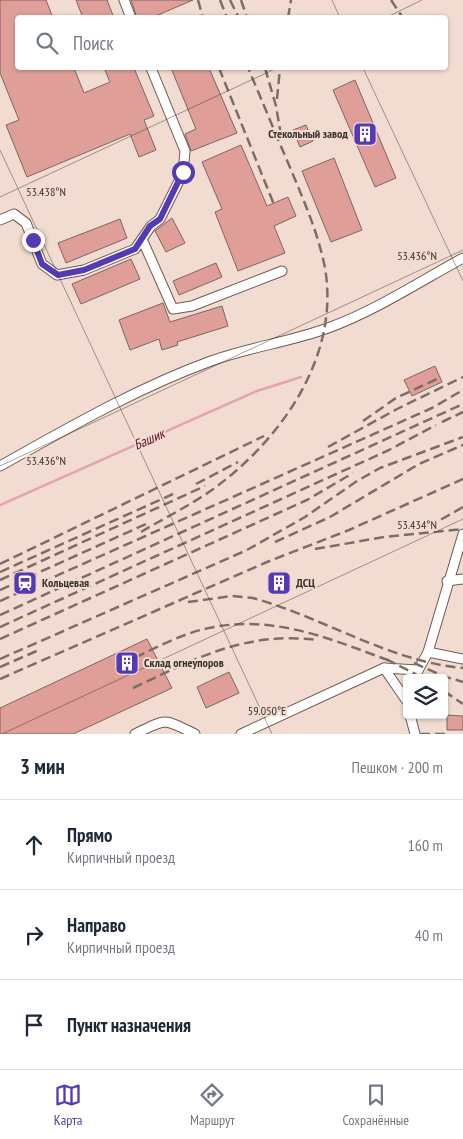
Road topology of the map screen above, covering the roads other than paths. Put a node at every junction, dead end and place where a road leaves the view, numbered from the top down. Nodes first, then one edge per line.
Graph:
1 (124, 0) edge
2 (130, 15) edge
3 (152, 70) edge
4 (0, 220) edge
5 (142, 239) junction
6 (463, 258) edge
7 (282, 271) dead end
8 (0, 466) edge
9 (463, 534) edge
10 (463, 579) edge
11 (447, 581) junction
12 (428, 652) junction
13 (463, 659) edge
14 (384, 668) junction
15 (416, 674) edge
16 (403, 696) edge
17 (411, 719) edge
18 (135, 734) edge
19 (195, 734) edge
20 (240, 734) edge
21 (416, 734) edge

1 - 2 street
3 - 5 street
4 - 5 street
5 - 7 street
6 - 8 street
9 - 11 street
10 - 11 street
11 - 12 street
12 - 13 street
12 - 15 street
14 - 15 street
14 - 16 street
14 - 20 street
17 - 21 street
18 - 19 street

